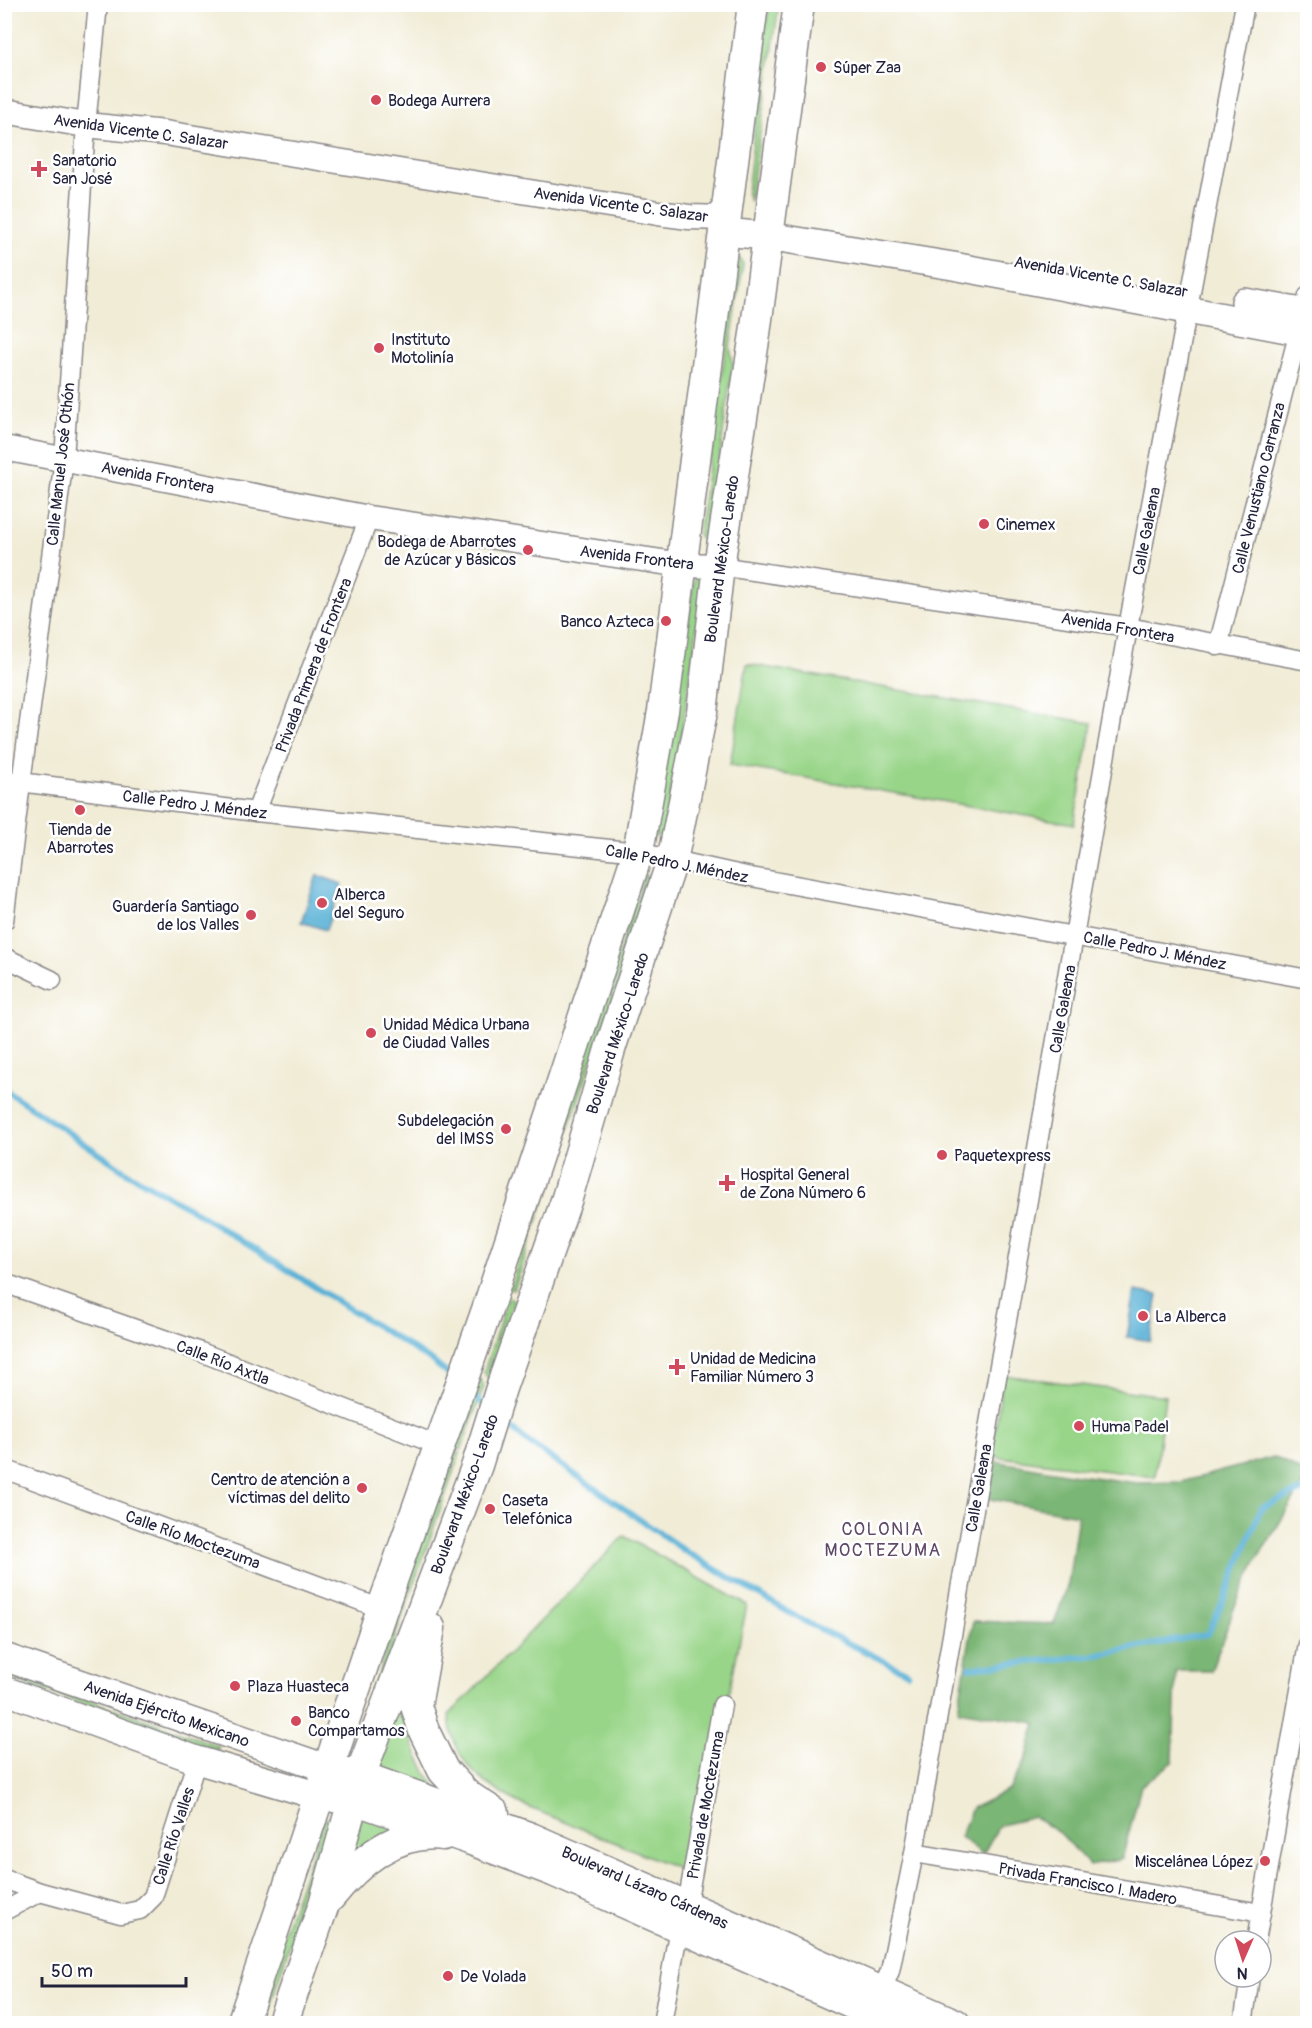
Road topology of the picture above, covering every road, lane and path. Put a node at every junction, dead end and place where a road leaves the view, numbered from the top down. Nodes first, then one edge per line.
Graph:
1 (98, 4) edge
2 (753, 4) edge
3 (799, 4) edge
4 (1245, 4) edge
5 (4, 111) edge
6 (86, 125) junction
7 (725, 225) junction
8 (768, 228) junction
9 (1188, 301) junction
10 (1305, 317) edge
11 (4, 448) edge
12 (64, 459) junction
13 (369, 518) junction
14 (682, 565) junction
15 (719, 566) junction
16 (1128, 627) junction
17 (1218, 645) junction
18 (1308, 661) edge
19 (13, 782) edge
20 (256, 812) junction
21 (638, 852) junction
22 (672, 861) junction
23 (4, 921) edge
24 (1075, 935) junction
25 (4, 957) edge
26 (1308, 979) edge
27 (52, 980) dead end
28 (4, 1283) edge
29 (442, 1439) junction
30 (4, 1469) edge
31 (444, 1550) junction
32 (382, 1609) junction
33 (1308, 1644) edge
34 (4, 1657) edge
35 (4, 1690) edge
36 (722, 1705) dead end
37 (197, 1760) junction
38 (325, 1782) junction
39 (357, 1788) junction
40 (531, 1838) junction
41 (469, 1839) junction
42 (914, 1853) junction
43 (4, 1879) edge
44 (39, 1892) junction
45 (324, 1904) junction
46 (4, 1911) edge
47 (1261, 1913) junction
48 (683, 1916) junction
49 (1258, 1929) edge
50 (1248, 1989) edge
51 (876, 2002) junction
52 (242, 2024) edge
53 (282, 2024) edge
54 (662, 2024) edge
55 (898, 2024) edge
56 (955, 2024) edge
57 (1243, 2024) edge

1 - 6 street, Calle Manuel José Othón
2 - 7 main road
3 - 8 main road, Boulevard México-Laredo
4 - 9 street, Calle Galeana
5 - 6 street, Avenida Vicente C. Salazar
6 - 7 street, Avenida Vicente C. Salazar
6 - 12 street, Calle Manuel José Othón
7 - 8 main road, Avenida Vicente C. Salazar
7 - 14 main road
8 - 9 main road, Avenida Vicente C. Salazar
8 - 15 main road, Boulevard México-Laredo
9 - 10 main road, Avenida Vicente C. Salazar
9 - 16 street, Calle Galeana
10 - 17 street, Calle Venustiano Carranza
11 - 12 street, Avenida Frontera
12 - 13 street, Avenida Frontera
12 - 19 street, Calle Manuel José Othón
13 - 14 street, Avenida Frontera
13 - 20 street, Privada Primera de Frontera
14 - 15 street, Avenida Frontera
14 - 21 main road
15 - 16 street, Avenida Frontera
15 - 22 main road, Boulevard México-Laredo
16 - 17 street, Avenida Frontera
16 - 24 street, Calle Galeana
17 - 18 street, Avenida Frontera
19 - 20 street, Calle Pedro J. Méndez
19 - 23 street, Calle Manuel José Othón
20 - 21 street, Calle Pedro J. Méndez
21 - 22 street, Calle Pedro J. Méndez
21 - 29 main road
22 - 24 street, Calle Pedro J. Méndez
22 - 31 main road, Boulevard México-Laredo
24 - 26 street, Calle Pedro J. Méndez
24 - 42 street, Calle Galeana
25 - 27 street
28 - 29 street, Calle Río Axtla
29 - 32 main road
30 - 32 street, Calle Río Moctezuma
31 - 39 main road, Boulevard México-Laredo
31 - 40 main road
32 - 38 main road
33 - 47 street
34 - 38 main road, Avenida Ejército Mexicano
35 - 37 main road, Avenida Ejército Mexicano
36 - 48 street, Privada de Moctezuma
37 - 38 main road, Avenida Ejército Mexicano
37 - 44 street, Calle Río Valles
38 - 39 main road, Boulevard Lázaro Cárdenas
38 - 52 main road
39 - 40 main road, Boulevard Lázaro Cárdenas
39 - 41 main road, Boulevard Lázaro Cárdenas
39 - 45 main road, Boulevard México-Laredo
40 - 48 main road, Boulevard Lázaro Cárdenas
41 - 45 main road
41 - 48 main road, Boulevard Lázaro Cárdenas
42 - 47 street, Privada Francisco I. Madero
42 - 51 street, Calle Galeana
43 - 44 street, Calle Río Valles
44 - 46 street
45 - 53 main road, Boulevard México-Laredo
47 - 49 street
48 - 51 main road, Boulevard Lázaro Cárdenas
48 - 54 street, Privada de Moctezuma
50 - 57 street
51 - 55 main road, Boulevard Lázaro Cárdenas
51 - 56 main road, Boulevard Lázaro Cárdenas

